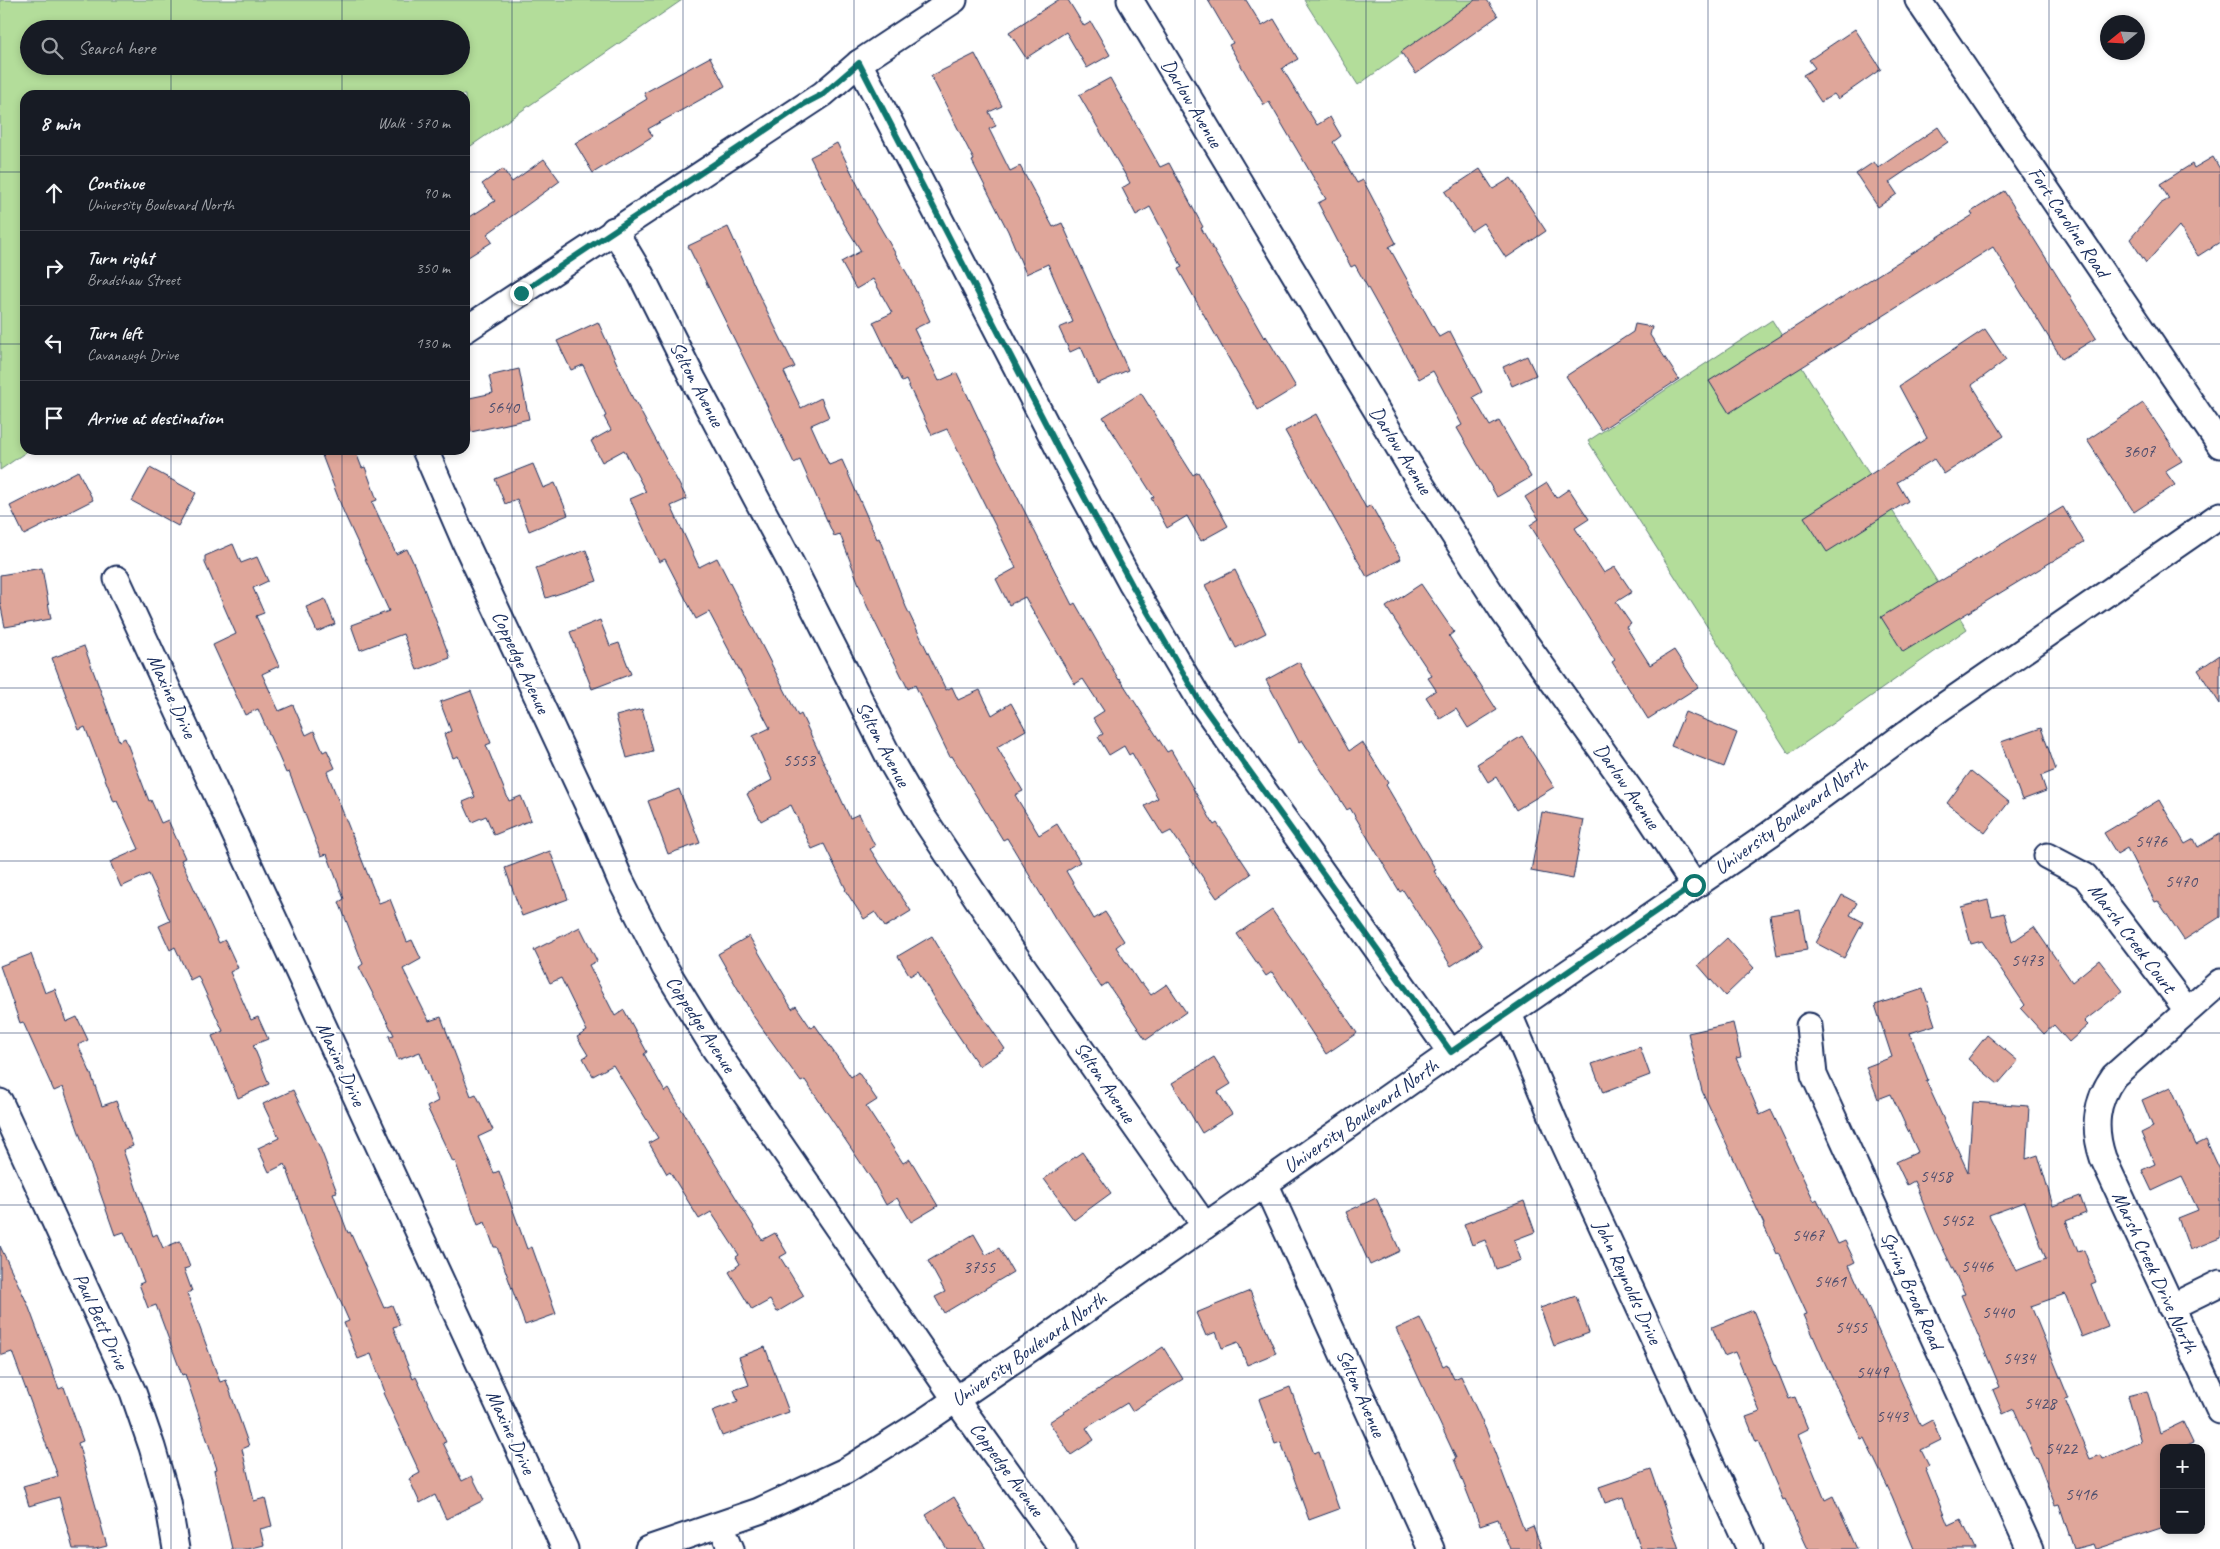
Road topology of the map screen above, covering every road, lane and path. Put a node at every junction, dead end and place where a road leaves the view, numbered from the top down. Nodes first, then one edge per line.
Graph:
1 (954, 0) edge
2 (1130, 0) edge
3 (1918, 0) edge
4 (859, 63) junction
5 (614, 230) junction
6 (470, 327) edge
7 (2220, 444) edge
8 (427, 455) edge
9 (2220, 515) edge
10 (117, 579) dead end
11 (2047, 856) dead end
12 (1694, 885) junction
13 (2220, 982) edge
14 (2187, 1010) junction
15 (1508, 1014) junction
16 (1809, 1026) dead end
17 (1451, 1052) junction
18 (0, 1102) edge
19 (1265, 1183) junction
20 (1205, 1226) junction
21 (2220, 1283) edge
22 (2171, 1307) junction
23 (956, 1400) junction
24 (2220, 1411) edge
25 (720, 1525) junction
26 (176, 1549) edge
27 (565, 1549) edge
28 (648, 1549) edge
29 (731, 1549) edge
30 (1063, 1549) edge
31 (1431, 1549) edge
32 (1750, 1549) edge
33 (2030, 1549) edge

1 - 4 street
2 - 12 street, Darlow Avenue
3 - 7 street, Fort Caroline Road
4 - 5 street
4 - 17 street
5 - 6 street
5 - 20 street, Selton Avenue
8 - 23 street, Coppedge Avenue
9 - 12 street, University Boulevard North
10 - 27 street, Maxine Drive
11 - 14 street, Marsh Creek Court
12 - 15 street, University Boulevard North
13 - 14 street
14 - 22 street, Marsh Creek Drive North
15 - 17 street, University Boulevard North
15 - 32 street, John Reynolds Drive
16 - 33 street, Spring Brook Road
17 - 19 street, University Boulevard North
18 - 26 street, Paul Bett Drive
19 - 20 street, University Boulevard North
19 - 31 street, Selton Avenue
20 - 23 street, University Boulevard North
21 - 22 street
22 - 24 street, Marsh Creek Drive North
23 - 25 street, University Boulevard North
23 - 30 street, Coppedge Avenue
25 - 28 street, University Boulevard North
25 - 29 street

